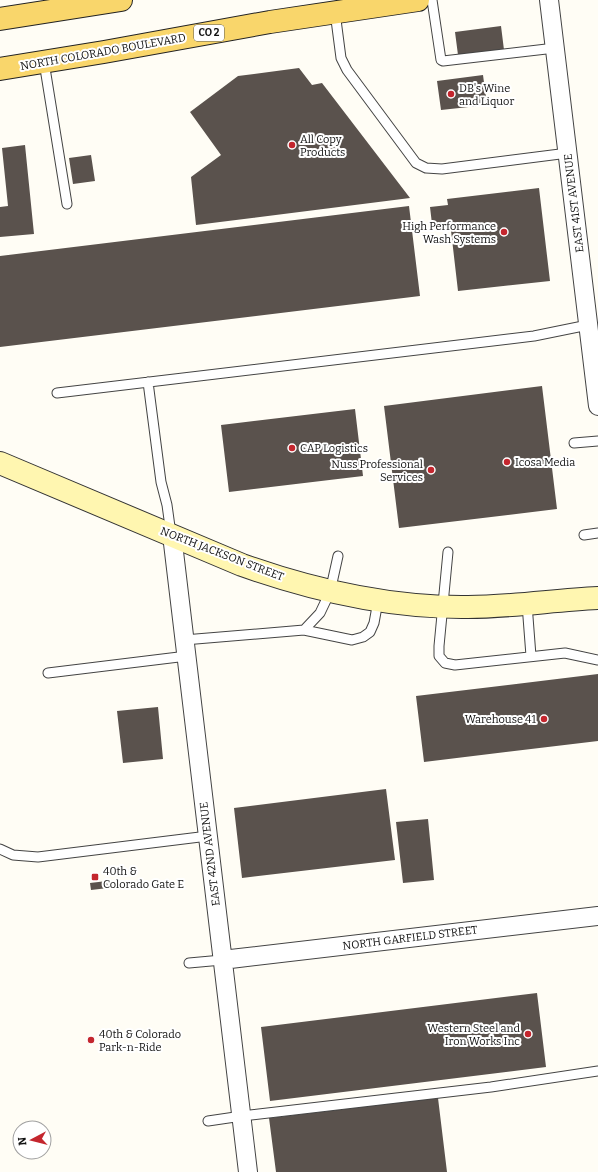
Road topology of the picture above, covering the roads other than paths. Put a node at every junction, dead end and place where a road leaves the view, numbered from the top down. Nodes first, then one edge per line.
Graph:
1 (121, 0) edge
2 (418, 0) edge
3 (432, 0) edge
4 (550, 0) edge
5 (335, 12) junction
6 (0, 19) edge
7 (555, 48) junction
8 (44, 62) junction
9 (0, 69) edge
10 (568, 153) junction
11 (67, 204) dead end
12 (588, 325) junction
13 (148, 382) junction
14 (57, 393) dead end
15 (598, 406) edge
16 (598, 441) edge
17 (574, 443) dead end
18 (0, 463) edge
19 (598, 533) edge
20 (172, 535) junction
21 (584, 535) dead end
22 (448, 552) dead end
23 (338, 556) dead end
24 (330, 592) junction
25 (598, 598) edge
26 (378, 601) junction
27 (527, 604) junction
28 (442, 607) junction
29 (304, 630) junction
30 (185, 648) junction
31 (531, 656) junction
32 (598, 660) edge
33 (48, 673) dead end
34 (208, 836) junction
35 (0, 849) edge
36 (598, 916) edge
37 (222, 960) junction
38 (189, 963) dead end
39 (598, 1071) edge
40 (242, 1116) junction
41 (208, 1121) dead end
42 (248, 1172) edge

1 - 6 main road
2 - 5 main road, NORTH COLORADO BOULEVARD / CO 2
3 - 7 lane
4 - 7 street, EAST 41ST AVENUE
5 - 8 main road, NORTH COLORADO BOULEVARD / CO 2
5 - 10 lane
7 - 10 street, EAST 41ST AVENUE
8 - 9 main road, NORTH COLORADO BOULEVARD / CO 2
8 - 11 lane
10 - 12 street, EAST 41ST AVENUE
12 - 13 lane
12 - 15 street, EAST 41ST AVENUE
13 - 14 lane
13 - 20 lane
16 - 17 lane
18 - 20 street, NORTH JACKSON STREET
19 - 21 lane
20 - 24 street, NORTH JACKSON STREET
20 - 30 street, EAST 42ND AVENUE
22 - 28 lane
23 - 24 lane
24 - 26 street, NORTH JACKSON STREET
24 - 29 lane
25 - 27 street, NORTH JACKSON STREET
26 - 28 street, NORTH JACKSON STREET
26 - 29 lane
27 - 28 street, NORTH JACKSON STREET
27 - 31 lane
28 - 31 lane
29 - 30 lane
30 - 33 lane
30 - 34 street, EAST 42ND AVENUE
31 - 32 lane
34 - 35 lane
34 - 37 street, EAST 42ND AVENUE
36 - 37 street, NORTH GARFIELD STREET
37 - 38 lane
37 - 40 street, EAST 42ND AVENUE
39 - 40 lane
40 - 41 lane
40 - 42 street, EAST 42ND AVENUE

